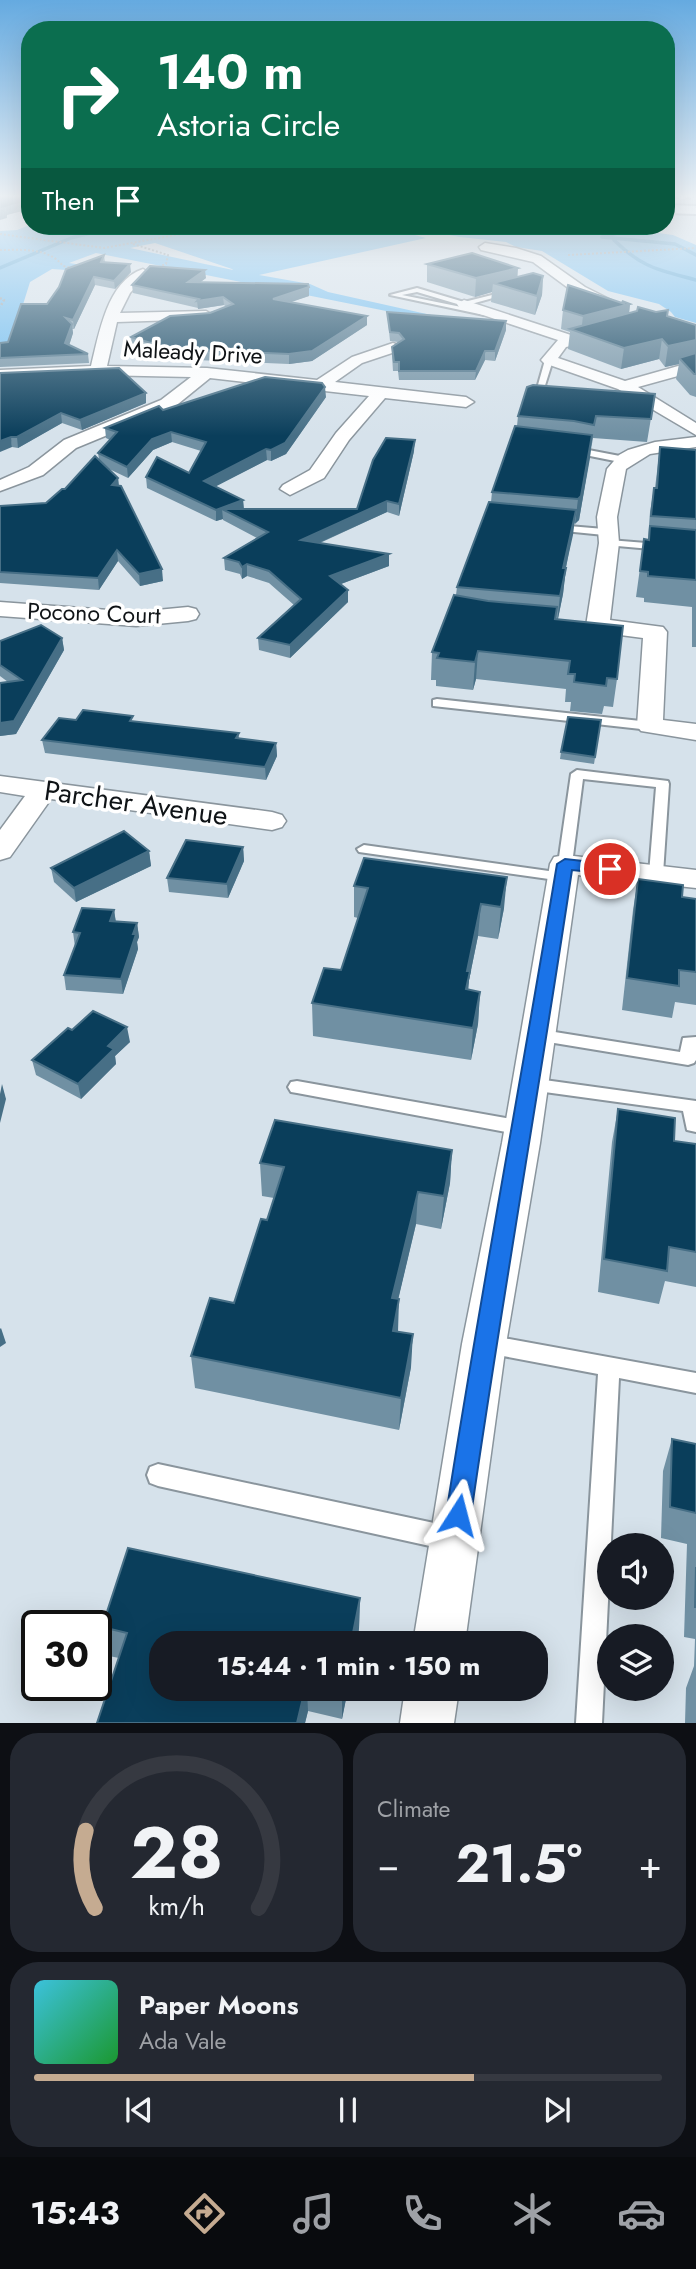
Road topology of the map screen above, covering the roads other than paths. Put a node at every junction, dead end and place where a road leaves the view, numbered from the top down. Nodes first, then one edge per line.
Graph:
1 (139, 275) edge
2 (558, 275) edge
3 (520, 290) edge
4 (464, 304) junction
5 (627, 311) edge
6 (224, 312) edge
7 (112, 318) junction
8 (517, 319) junction
9 (393, 348) edge
10 (549, 360) junction
11 (696, 366) edge
12 (97, 370) junction
13 (207, 373) junction
14 (0, 375) edge
15 (321, 385) junction
16 (624, 386) junction
17 (380, 393) junction
18 (549, 398) edge
19 (466, 402) dead end
20 (696, 430) edge
21 (696, 442) edge
22 (557, 448) edge
23 (625, 460) junction
24 (2, 486) edge
25 (290, 489) dead end
26 (547, 527) edge
27 (607, 538) junction
28 (696, 550) edge
29 (0, 609) edge
30 (188, 614) dead end
31 (437, 703) dead end
32 (650, 726) junction
33 (696, 732) edge
34 (0, 784) edge
35 (43, 790) junction
36 (272, 821) dead end
37 (364, 849) dead end
38 (0, 851) edge
39 (564, 871) junction
40 (656, 874) junction
41 (696, 879) edge
42 (536, 1035) junction
43 (696, 1043) edge
44 (528, 1083) junction
45 (297, 1087) dead end
46 (696, 1125) edge
47 (523, 1128) junction
48 (484, 1344) junction
49 (609, 1367) junction
50 (696, 1383) edge
51 (158, 1475) dead end
52 (455, 1539) junction
53 (441, 1631) edge
54 (430, 1701) edge
55 (427, 1723) edge
56 (589, 1723) edge

1 - 7 street
2 - 5 street
3 - 4 lane
4 - 8 street
4 - 8 lane
6 - 7 street
7 - 12 street
8 - 10 street
9 - 15 street
10 - 16 street
10 - 18 lane
11 - 16 street
12 - 13 street, Maleady Drive
12 - 14 street, Maleady Drive
13 - 15 street, Maleady Drive
13 - 24 street
15 - 17 street, Maleady Drive
16 - 20 street
17 - 19 street, Maleady Drive
17 - 25 street
21 - 23 street
22 - 23 lane
23 - 27 street
26 - 27 lane
27 - 28 lane
27 - 32 street
29 - 30 street, Pocono Court
31 - 32 lane
32 - 33 street
34 - 35 street, Parcher Avenue
35 - 36 street, Parcher Avenue
35 - 38 street
37 - 39 lane
39 - 40 street
39 - 40 lane
39 - 42 street
40 - 41 street
42 - 43 lane
42 - 44 street
44 - 46 lane
44 - 47 street
45 - 47 lane
47 - 48 street
48 - 49 lane
48 - 52 street
49 - 50 lane
49 - 56 lane
51 - 52 lane
52 - 53 street
54 - 55 street

